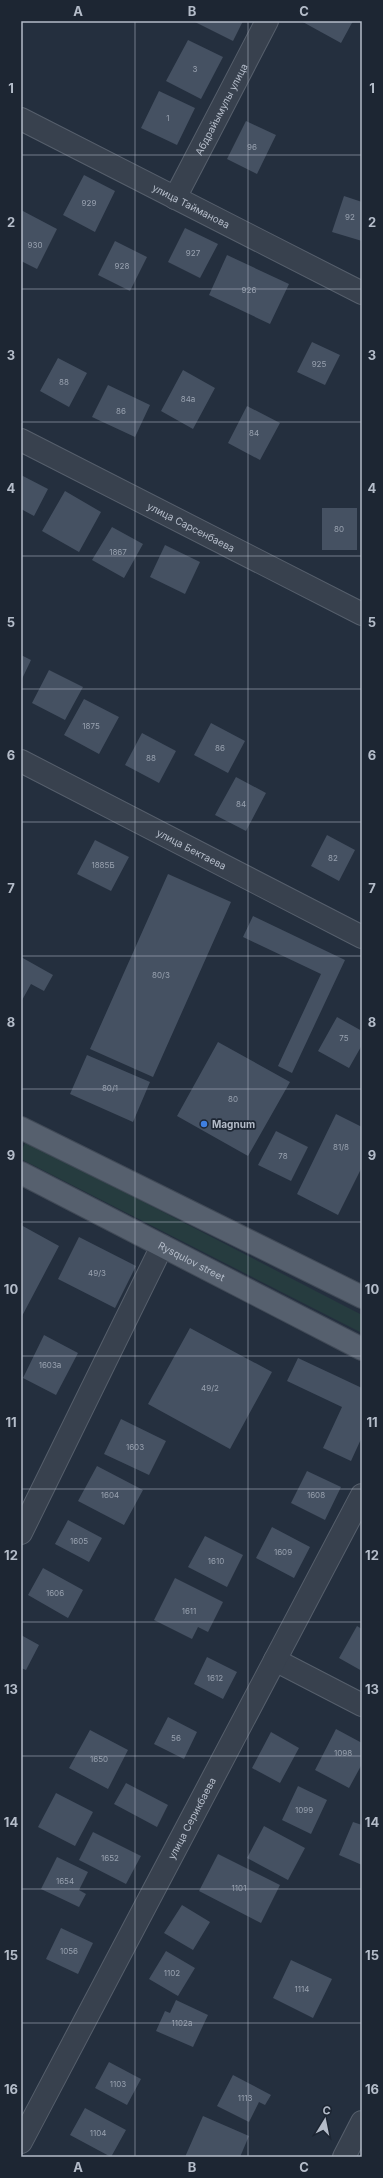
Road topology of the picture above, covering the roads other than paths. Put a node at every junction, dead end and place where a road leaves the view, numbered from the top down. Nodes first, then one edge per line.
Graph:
1 (267, 21) edge
2 (21, 119) edge
3 (175, 198) junction
4 (362, 293) edge
5 (21, 440) edge
6 (362, 614) edge
7 (21, 761) edge
8 (362, 936) edge
9 (21, 1128) edge
10 (21, 1173) edge
11 (162, 1246) junction
12 (362, 1297) edge
13 (362, 1349) edge
14 (362, 1495) edge
15 (21, 1533) edge
16 (275, 1660) junction
17 (362, 1705) edge
18 (362, 2122) edge
19 (21, 2142) edge
20 (344, 2157) edge

1 - 3 street, Абдрайымулы улица
2 - 3 street, улица Тайманова
3 - 4 street, улица Тайманова
5 - 6 street, улица Сарсенбаева
7 - 8 street, улица Бектаева
9 - 12 main road
10 - 11 main road, Rysqulov street
11 - 13 main road, Rysqulov street
11 - 15 street
14 - 16 street, улица Серикбаева
16 - 17 street
16 - 19 street, улица Серикбаева
18 - 20 street

